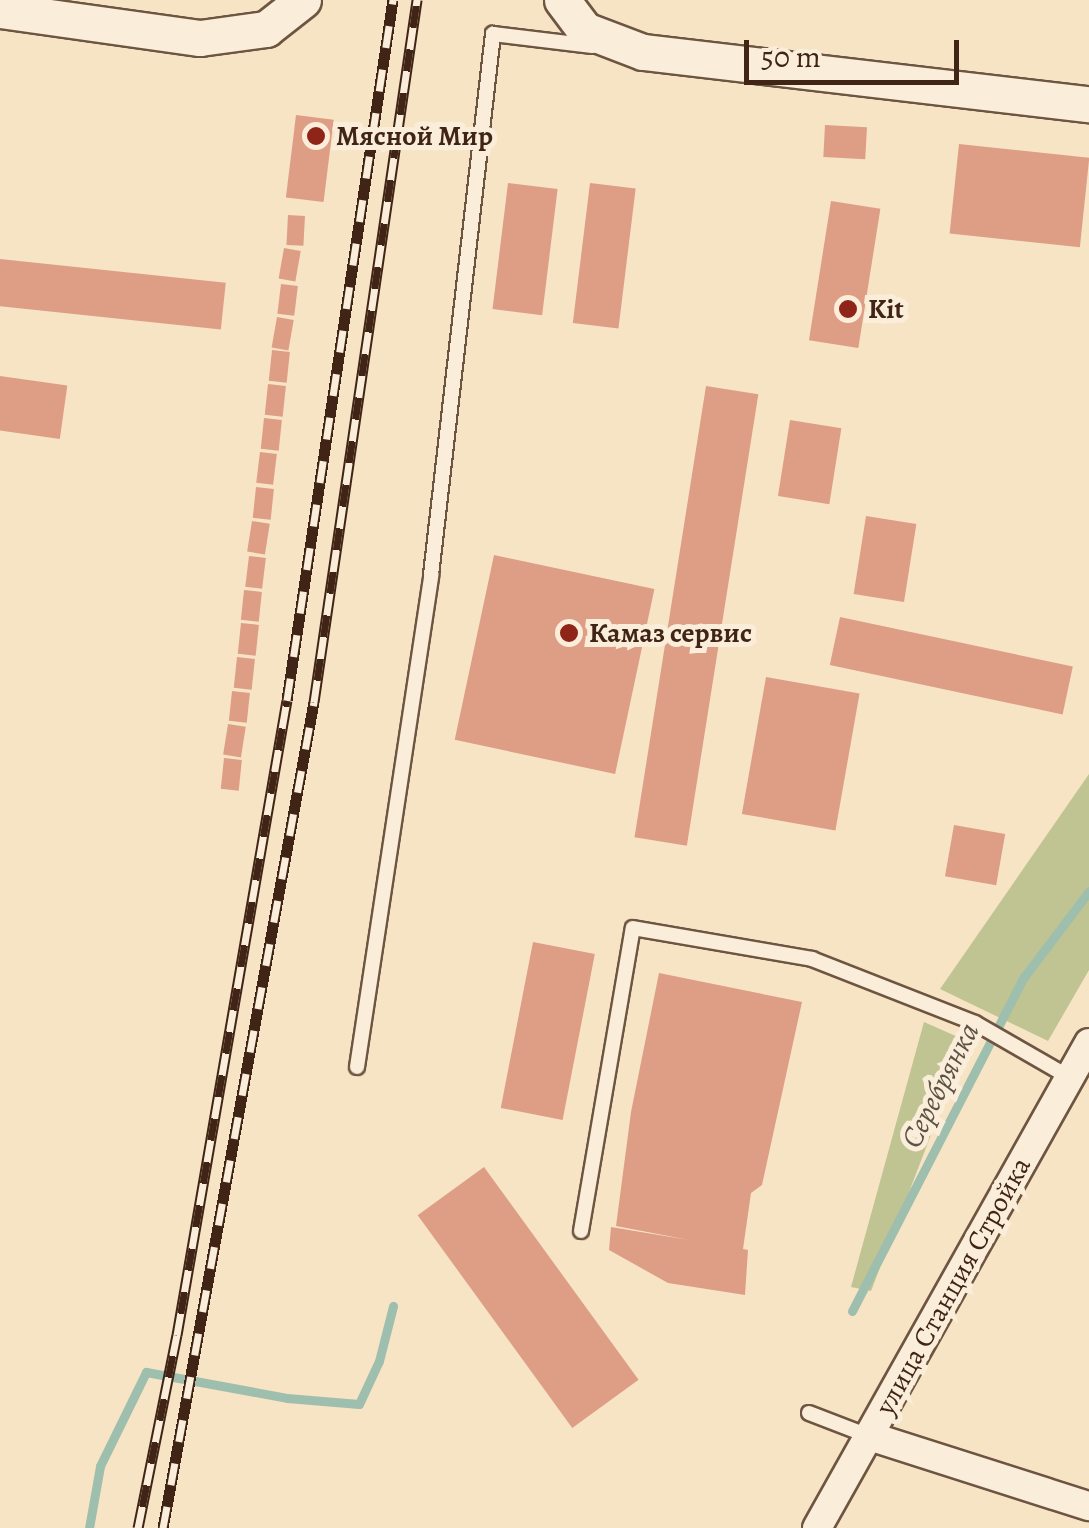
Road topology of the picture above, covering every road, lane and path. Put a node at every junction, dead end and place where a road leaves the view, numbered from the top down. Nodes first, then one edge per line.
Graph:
1 (562, 0) edge
2 (303, 1) edge
3 (0, 10) edge
4 (642, 52) junction
5 (1089, 104) edge
6 (1089, 1045) edge
7 (357, 1068) dead end
8 (1069, 1077) junction
9 (581, 1230) dead end
10 (809, 1413) dead end
11 (869, 1436) junction
12 (1089, 1506) edge
13 (817, 1528) edge

1 - 4 street
2 - 3 street
4 - 5 street
4 - 7 lane
6 - 8 street, улица Станция Стройка
8 - 9 lane
8 - 11 street, улица Станция Стройка
10 - 11 lane
11 - 12 street
11 - 13 street, улица Станция Стройка

